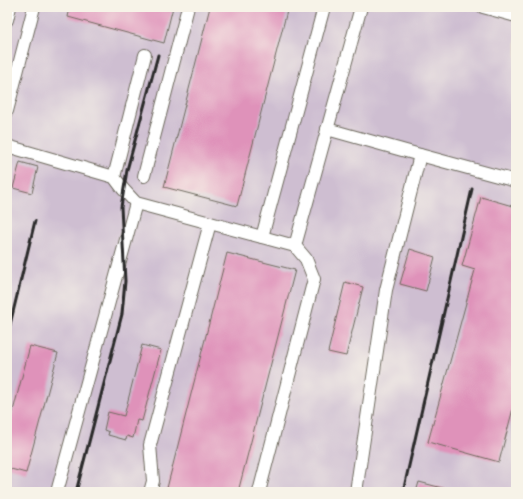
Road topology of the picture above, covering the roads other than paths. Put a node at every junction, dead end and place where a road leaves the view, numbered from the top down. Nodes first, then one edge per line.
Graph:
1 (10, 7) edge
2 (34, 7) edge
3 (188, 7) edge
4 (324, 7) edge
5 (360, 7) edge
6 (483, 7) edge
7 (516, 16) edge
8 (7, 20) edge
9 (145, 55) dead end
10 (7, 111) edge
11 (327, 129) junction
12 (7, 146) edge
13 (420, 155) junction
14 (144, 176) dead end
15 (114, 177) junction
16 (516, 181) edge
17 (136, 203) junction
18 (210, 223) junction
19 (262, 237) junction
20 (295, 246) junction
21 (57, 492) edge
22 (150, 492) edge
23 (259, 492) edge
24 (356, 492) edge

1 - 8 lane
2 - 10 lane
3 - 14 lane
4 - 19 lane
5 - 11 lane
6 - 7 lane
9 - 15 lane
11 - 13 lane
11 - 20 lane
12 - 15 lane
13 - 16 lane
13 - 24 lane
15 - 17 lane
17 - 18 lane
17 - 21 lane
18 - 19 lane
18 - 22 lane
19 - 20 lane
20 - 23 lane

